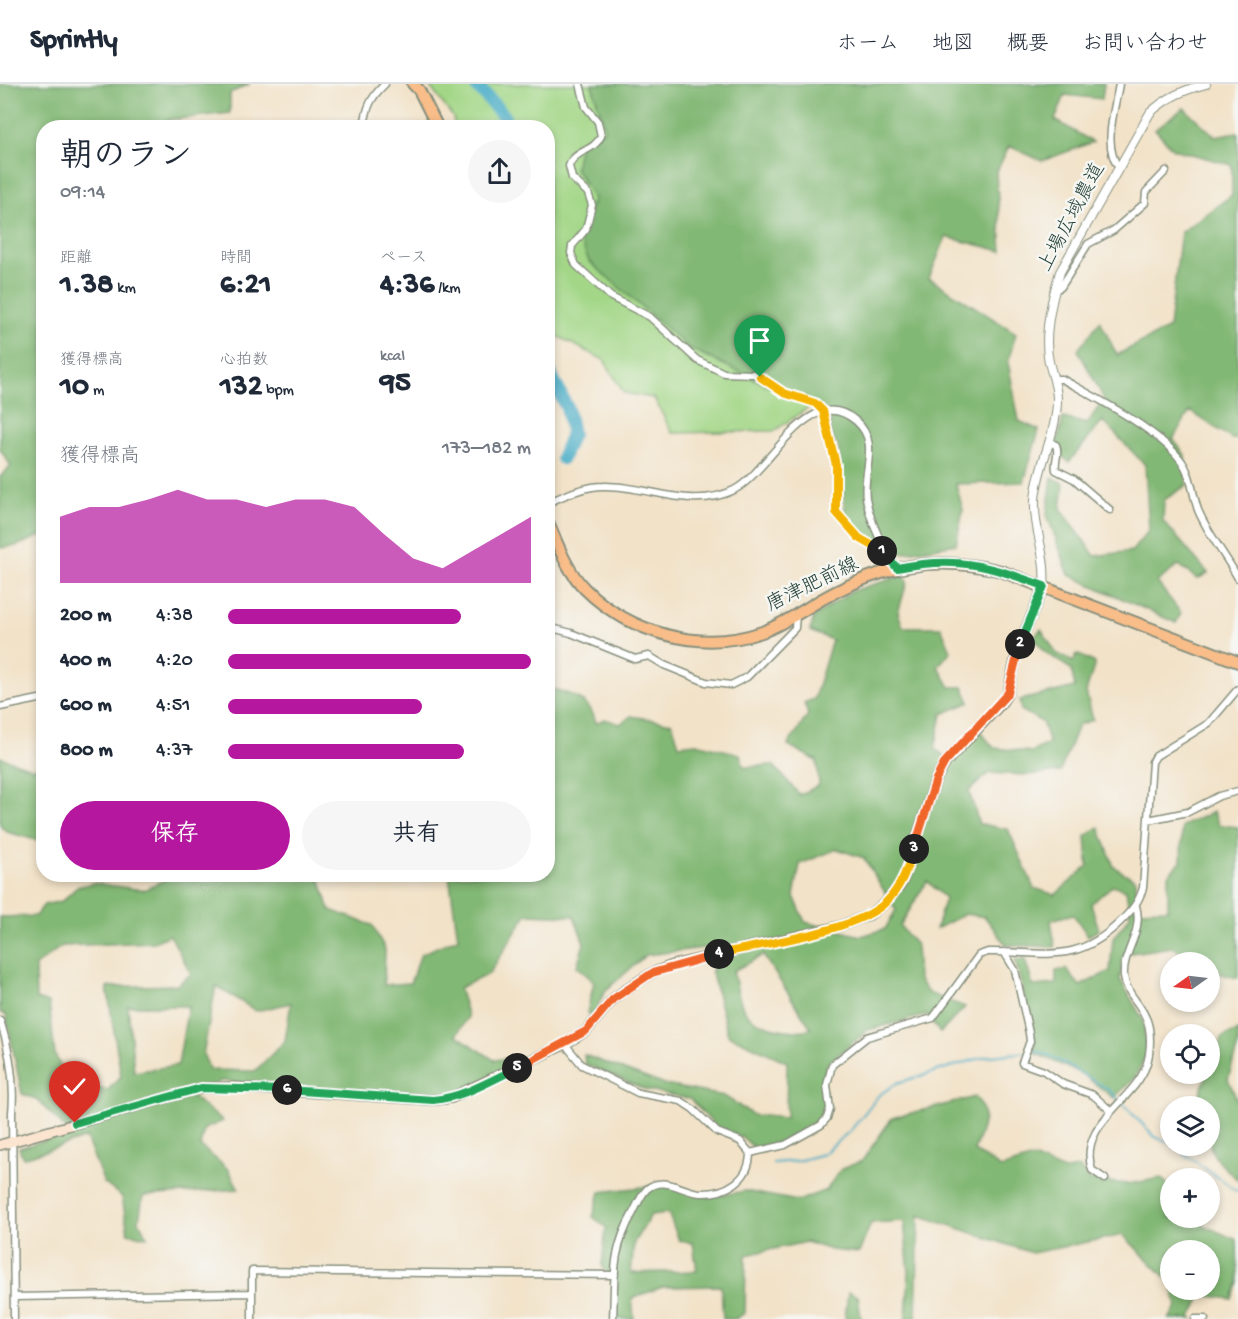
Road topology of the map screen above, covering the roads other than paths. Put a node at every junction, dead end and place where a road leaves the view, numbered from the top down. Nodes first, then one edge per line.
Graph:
1 (385, 84) edge
2 (413, 84) edge
3 (580, 84) edge
4 (1119, 84) edge
5 (1206, 84) edge
6 (364, 120) edge
7 (434, 120) edge
8 (1119, 168) junction
9 (1166, 171) dead end
10 (1054, 290) junction
11 (1054, 379) junction
12 (823, 411) junction
13 (1049, 442) junction
14 (555, 500) edge
15 (1110, 510) dead end
16 (555, 538) edge
17 (886, 553) junction
18 (897, 568) junction
19 (1238, 578) edge
20 (1044, 586) junction
21 (796, 614) junction
22 (555, 629) edge
23 (1238, 662) edge
24 (1238, 689) edge
25 (36, 699) edge
26 (0, 706) edge
27 (1238, 791) edge
28 (1149, 820) junction
29 (1136, 906) junction
30 (1004, 952) junction
31 (0, 1024) edge
32 (565, 1044) junction
33 (1113, 1108) junction
34 (12, 1141) junction
35 (0, 1144) edge
36 (750, 1153) junction
37 (1105, 1179) dead end
38 (615, 1275) junction
39 (252, 1293) junction
40 (14, 1297) junction
41 (14, 1319) edge
42 (252, 1319) edge
43 (613, 1319) edge
44 (1195, 1319) edge
45 (1205, 1319) edge

1 - 6 street
2 - 7 main road
3 - 12 street
4 - 8 street
5 - 8 street, 上場広域農道
8 - 10 street, 上場広域農道
9 - 10 street
10 - 11 street, 上場広域農道
11 - 13 street, 上場広域農道
11 - 19 street
12 - 14 street
12 - 17 street
12 - 17 street
13 - 15 street
13 - 20 street, 上場広域農道
16 - 21 main road, 唐津肥前線
17 - 18 street
18 - 20 main road, 唐津肥前線
18 - 21 main road, 唐津肥前線
20 - 23 main road, 唐津肥前線
20 - 32 main road
21 - 22 street
24 - 28 street
25 - 26 street
27 - 28 street
28 - 29 street
29 - 30 street
29 - 33 street
30 - 33 street
30 - 36 street
31 - 34 street
32 - 34 main road
32 - 36 street
33 - 37 street
34 - 35 main road
34 - 40 street
36 - 38 street
38 - 39 street
38 - 43 street
39 - 40 street
39 - 42 street
40 - 41 street
44 - 45 street

